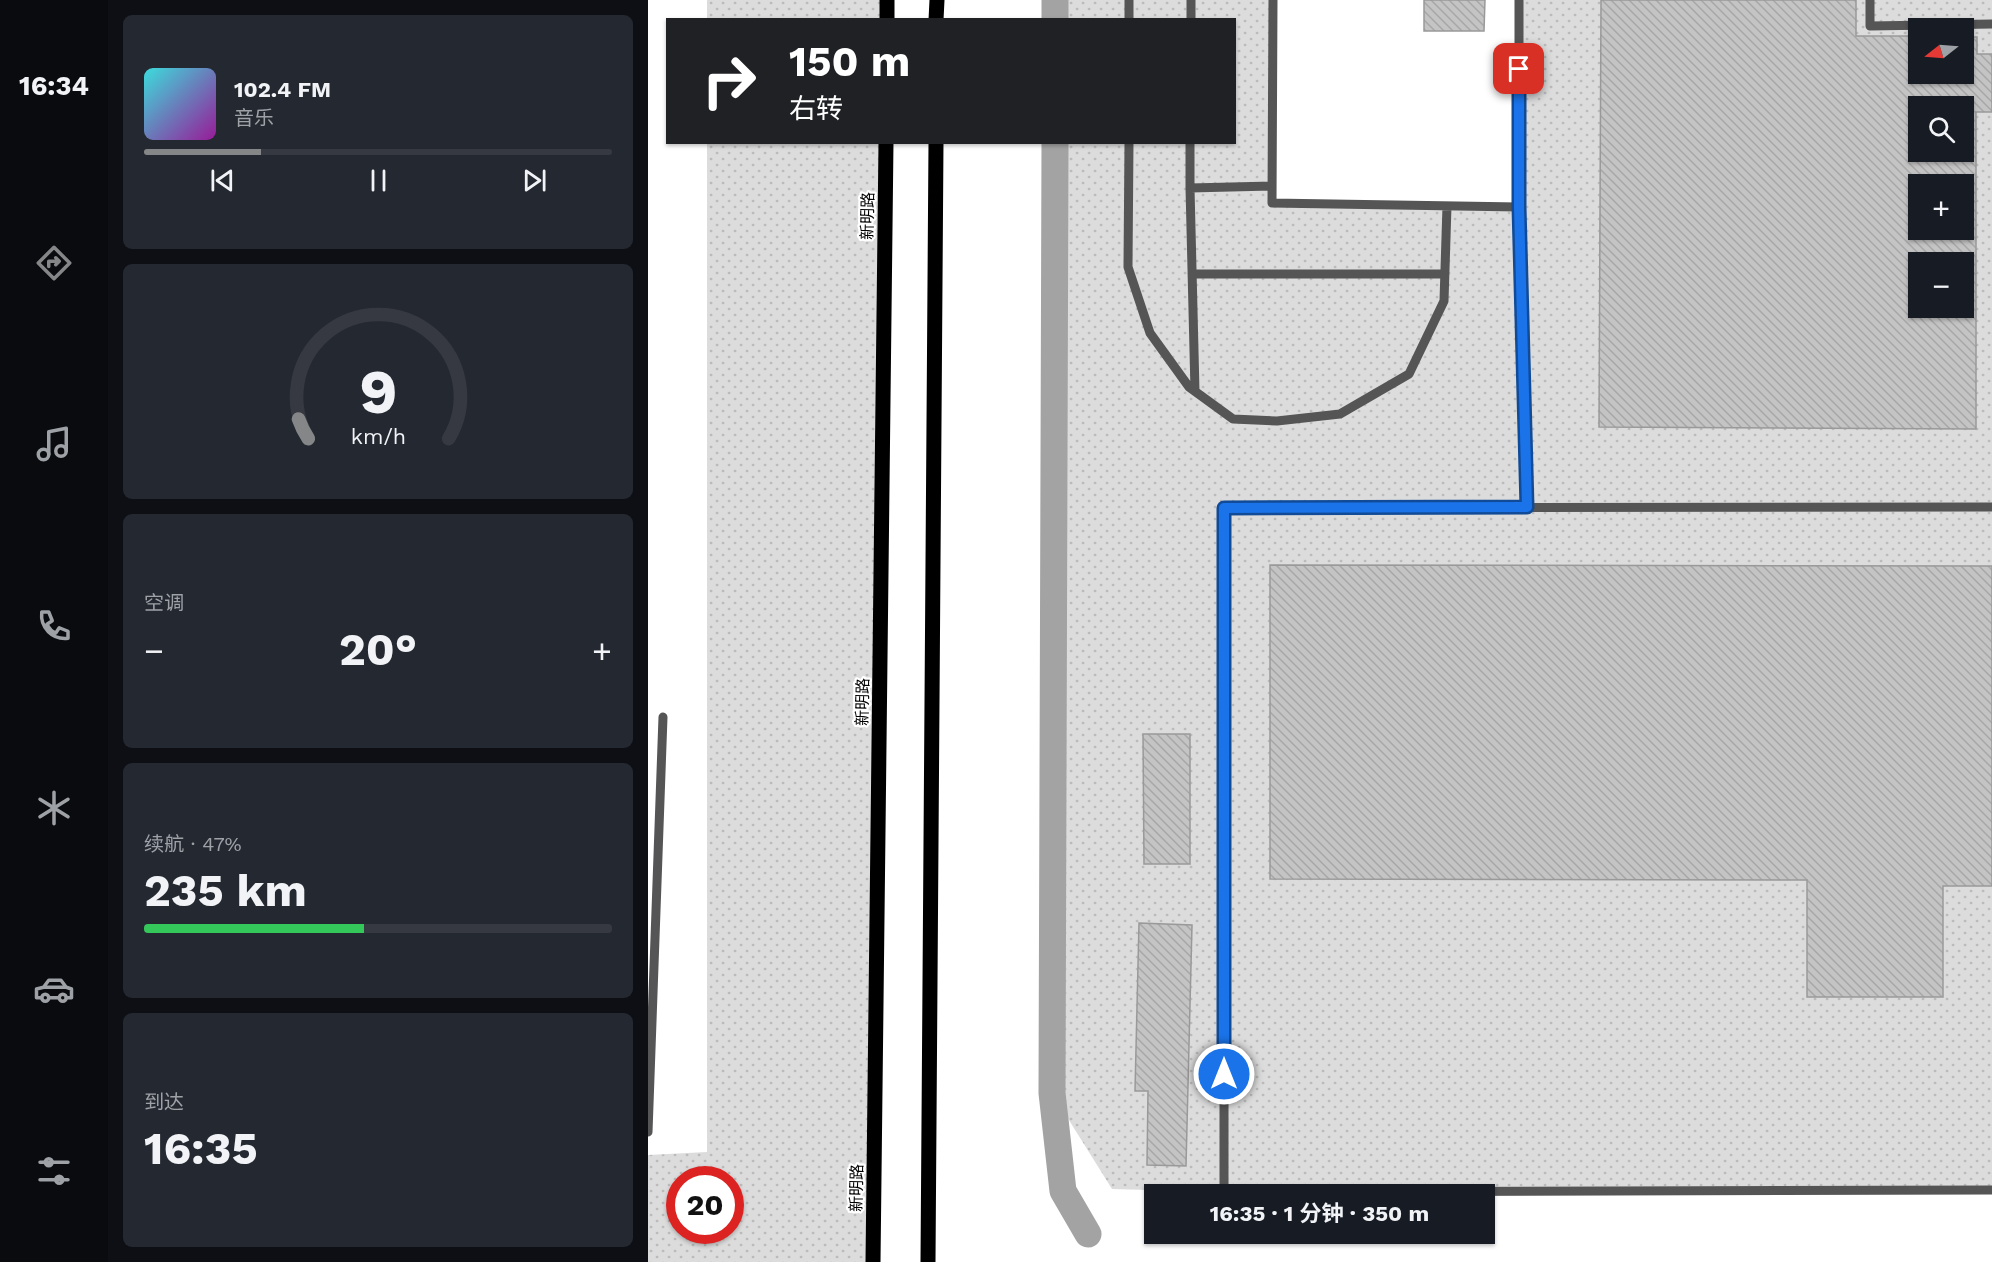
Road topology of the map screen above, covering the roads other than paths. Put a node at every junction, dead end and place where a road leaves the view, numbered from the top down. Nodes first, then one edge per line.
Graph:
1 (887, 0) edge
2 (937, 0) edge
3 (1129, 0) edge
4 (1191, 0) edge
5 (1273, 0) edge
6 (1519, 0) edge
7 (1870, 0) edge
8 (887, 18) edge
9 (936, 18) edge
10 (1129, 18) edge
11 (1191, 18) edge
12 (1992, 24) edge
13 (886, 144) edge
14 (936, 144) edge
15 (1129, 144) edge
16 (1190, 144) edge
17 (1272, 186) junction
18 (1190, 188) junction
19 (1447, 206) junction
20 (1519, 207) junction
21 (1192, 274) junction
22 (1445, 274) junction
23 (1195, 392) junction
24 (1527, 507) junction
25 (1992, 507) edge
26 (663, 717) dead end
27 (653, 883) edge
28 (648, 1132) edge
29 (1992, 1190) edge
30 (873, 1262) edge
31 (928, 1262) edge

1 - 8 main road
2 - 9 main road
3 - 10 lane
4 - 11 lane
5 - 17 lane
6 - 20 lane
7 - 12 lane
13 - 30 main road, 新明路
14 - 31 main road
15 - 23 lane
16 - 18 lane
17 - 18 lane
17 - 19 lane
18 - 21 lane
19 - 20 lane
19 - 22 lane
20 - 24 lane
21 - 22 lane
21 - 23 lane
22 - 23 lane
24 - 25 lane
24 - 29 lane
26 - 27 lane
27 - 28 lane

